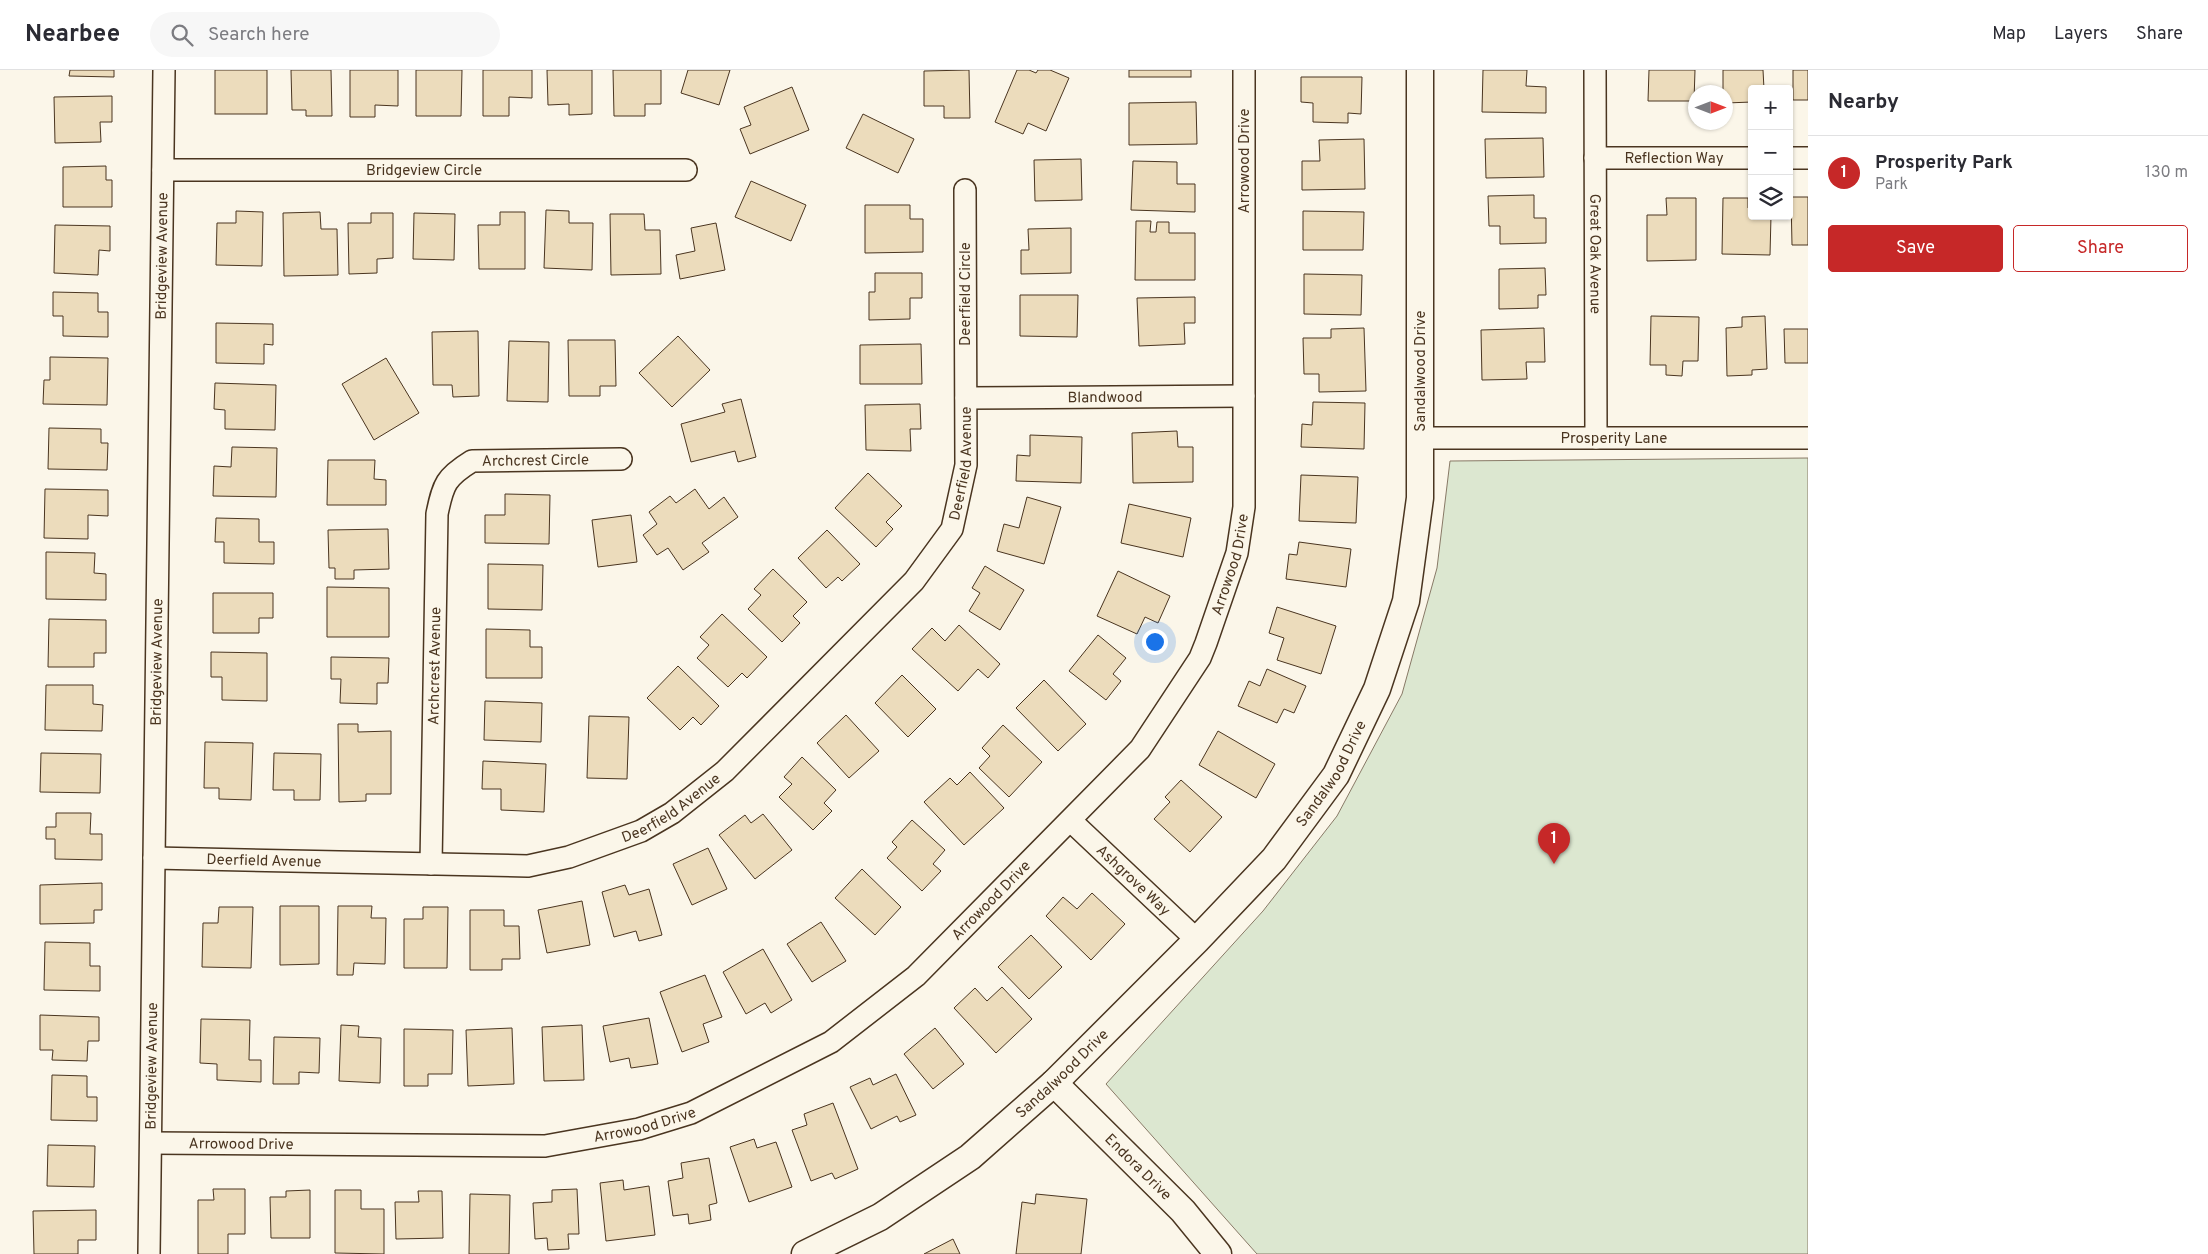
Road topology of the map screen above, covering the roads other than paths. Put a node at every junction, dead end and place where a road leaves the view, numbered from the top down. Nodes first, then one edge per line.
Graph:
1 (164, 70) edge
2 (1244, 70) edge
3 (1420, 70) edge
4 (1595, 70) edge
5 (1595, 158) junction
6 (1748, 158) edge
7 (1793, 158) edge
8 (1808, 158) edge
9 (163, 170) junction
10 (686, 170) dead end
11 (965, 190) dead end
12 (1244, 396) junction
13 (966, 398) junction
14 (1420, 438) junction
15 (1596, 438) junction
16 (1808, 438) edge
17 (621, 459) dead end
18 (453, 473) joint
19 (1071, 821) junction
20 (154, 858) junction
21 (431, 864) junction
22 (1197, 940) junction
23 (1054, 1083) junction
24 (151, 1143) junction
25 (149, 1254) edge
26 (805, 1254) edge
27 (1218, 1254) edge

1 - 9 street, Bridgeview Avenue
2 - 12 street, Arrowood Drive
3 - 14 street, Sandalwood Drive
4 - 5 street, Great Oak Avenue
5 - 6 street, Reflection Way
5 - 15 street, Great Oak Avenue
7 - 8 street
9 - 10 street, Bridgeview Circle
9 - 20 street, Bridgeview Avenue
11 - 13 street, Deerfield Circle
12 - 13 street, Blandwood
12 - 19 street, Arrowood Drive
13 - 21 street, Deerfield Avenue
14 - 15 street, Prosperity Lane
14 - 22 street, Sandalwood Drive
15 - 16 street, Prosperity Lane
17 - 18 street, Archcrest Circle
18 - 21 street, Archcrest Avenue
19 - 22 street, Ashgrove Way
19 - 24 street, Arrowood Drive
20 - 21 street, Deerfield Avenue
20 - 24 street, Bridgeview Avenue
22 - 23 street, Sandalwood Drive
23 - 26 street, Sandalwood Drive
23 - 27 street, Endora Drive
24 - 25 street, Bridgeview Avenue

